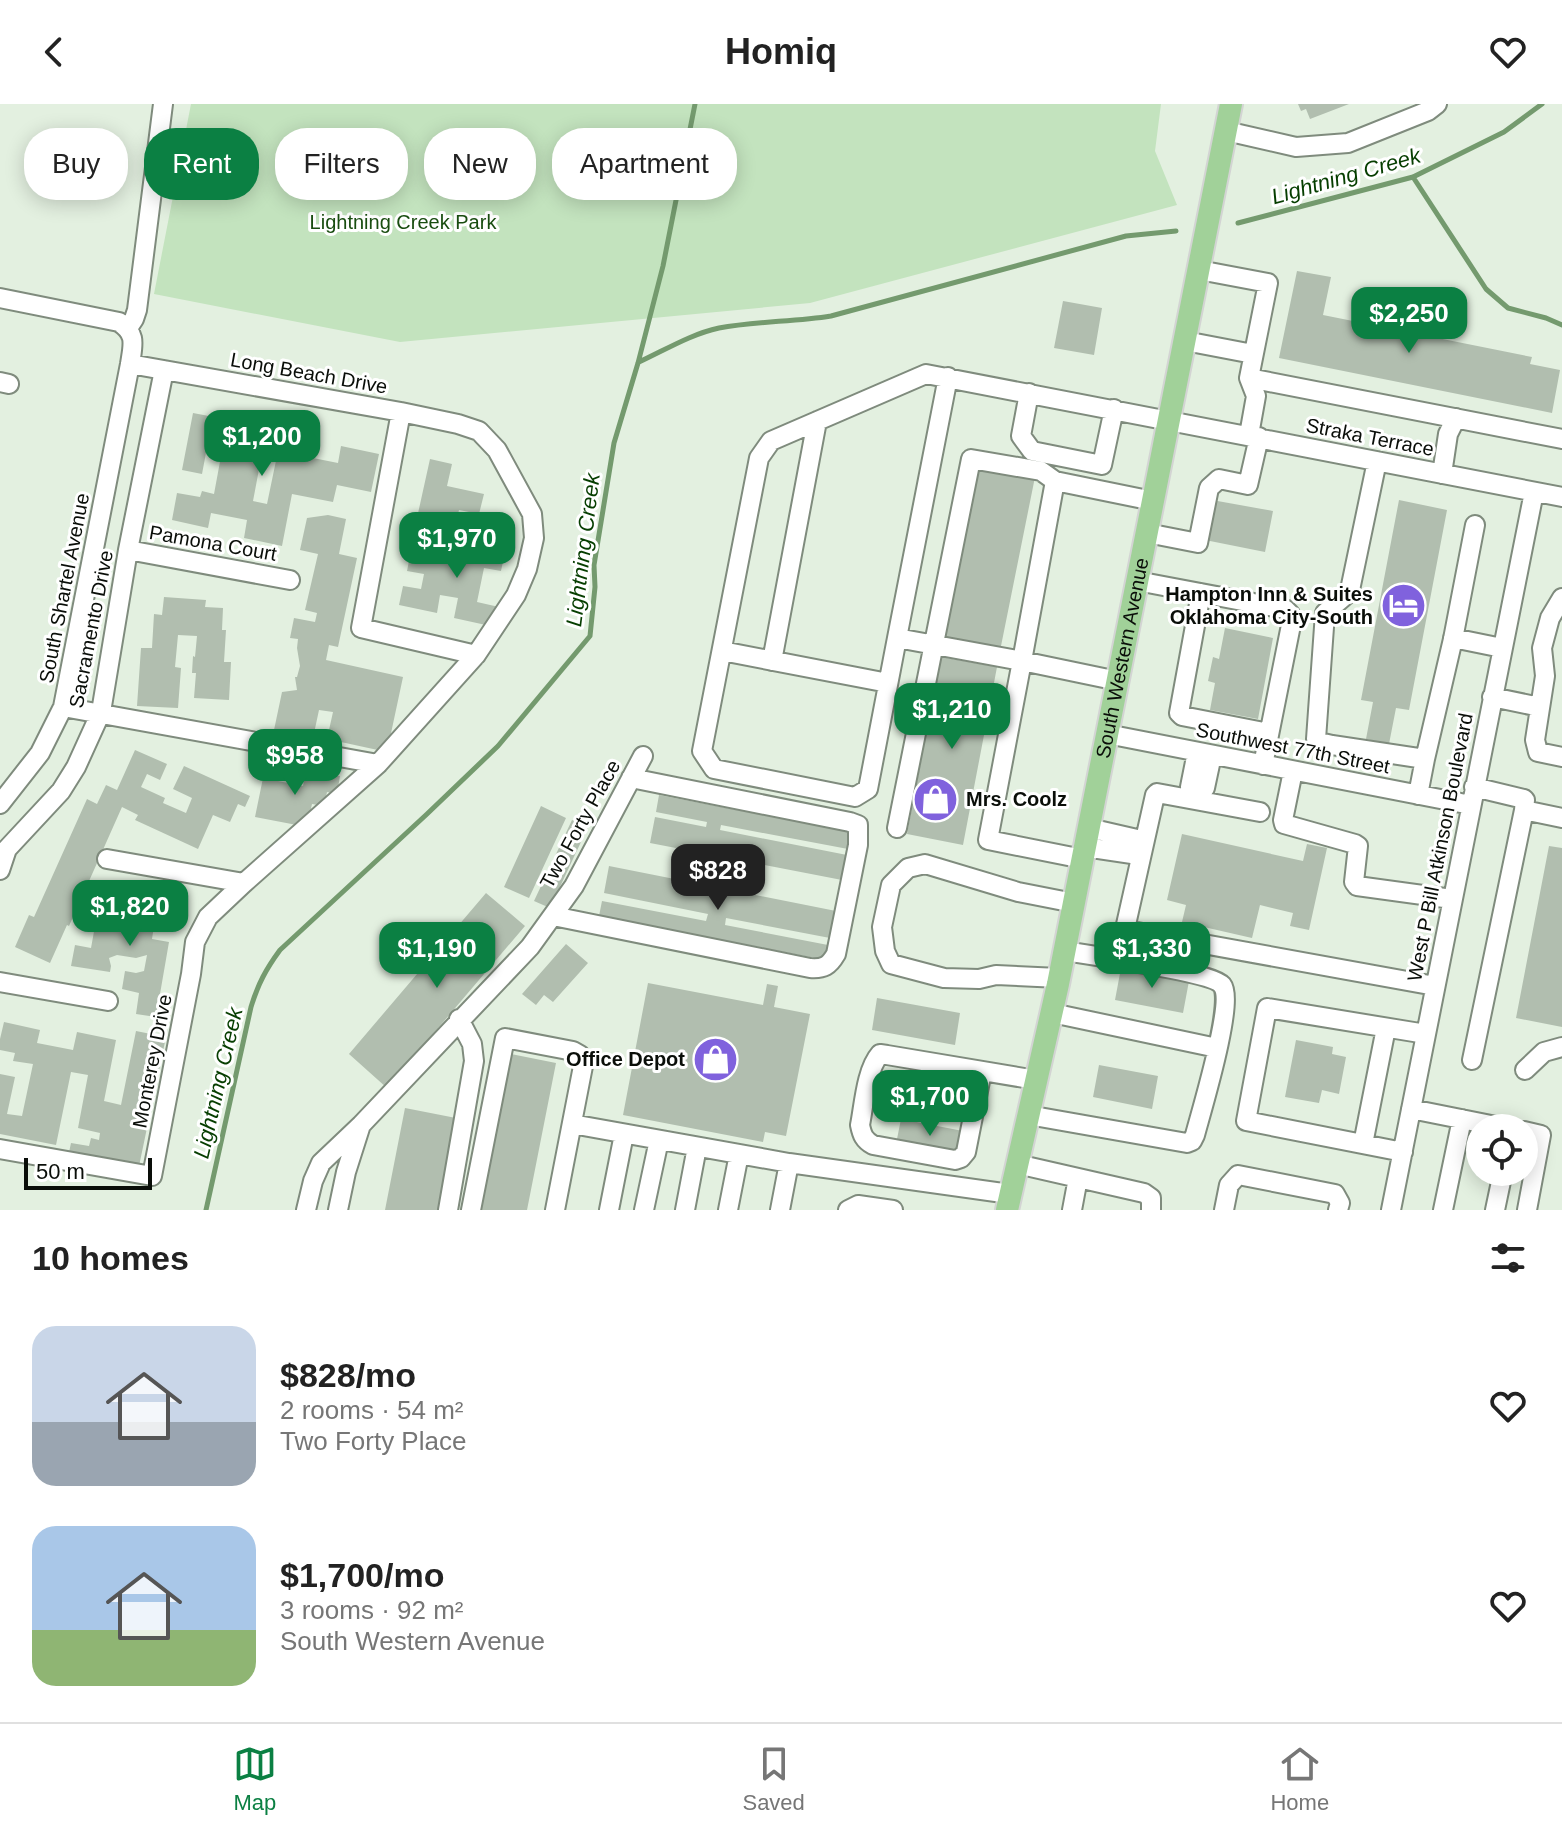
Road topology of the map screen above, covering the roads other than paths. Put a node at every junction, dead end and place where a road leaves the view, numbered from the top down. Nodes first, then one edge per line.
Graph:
1 (163, 104) edge
2 (1231, 104) edge
3 (1437, 104) edge
4 (1226, 131) junction
5 (1199, 270) junction
6 (0, 298) edge
7 (128, 328) junction
8 (1185, 341) junction
9 (1253, 354) junction
10 (130, 364) junction
11 (164, 370) junction
12 (948, 377) junction
13 (1249, 378) junction
14 (1029, 393) junction
15 (1114, 409) junction
16 (401, 412) junction
17 (1456, 418) junction
18 (1169, 420) junction
19 (817, 421) junction
20 (479, 431) joint
21 (1254, 436) junction
22 (1562, 439) edge
23 (1377, 461) junction
24 (1102, 465) junction
25 (1442, 474) junction
26 (1055, 481) junction
27 (1098, 490) junction
28 (1534, 492) junction
29 (1562, 497) edge
30 (1153, 501) junction
31 (1475, 525) dead end
32 (1147, 533) junction
33 (128, 550) junction
34 (290, 580) dead end
35 (1137, 581) junction
36 (1201, 593) junction
37 (1562, 598) edge
38 (897, 638) junction
39 (1453, 638) junction
40 (934, 645) junction
41 (1502, 648) junction
42 (722, 651) junction
43 (476, 655) junction
44 (772, 661) junction
45 (1022, 661) junction
46 (1118, 681) junction
47 (888, 683) junction
48 (1492, 697) junction
49 (63, 707) junction
50 (1540, 707) junction
51 (101, 712) junction
52 (1269, 733) junction
53 (1107, 734) junction
54 (1204, 754) junction
55 (643, 756) dead end
56 (1562, 757) edge
57 (1425, 759) junction
58 (378, 764) junction
59 (1263, 765) junction
60 (1293, 771) junction
61 (631, 778) junction
62 (1418, 795) junction
63 (1472, 796) junction
64 (1195, 799) junction
65 (0, 804) edge
66 (1524, 810) junction
67 (1260, 812) dead end
68 (1562, 818) edge
69 (897, 828) dead end
70 (1085, 845) junction
71 (1142, 849) junction
72 (107, 859) dead end
73 (0, 870) edge
74 (244, 883) junction
75 (1452, 899) junction
76 (1074, 903) junction
77 (553, 916) junction
78 (1065, 951) junction
79 (1059, 978) junction
80 (0, 982) edge
81 (1435, 986) junction
82 (108, 1001) dead end
83 (1052, 1013) junction
84 (459, 1019) junction
85 (1386, 1028) junction
86 (1426, 1034) junction
87 (1562, 1047) edge
88 (1217, 1048) junction
89 (1472, 1060) dead end
90 (1525, 1070) dead end
91 (982, 1071) junction
92 (1036, 1080) junction
93 (1411, 1109) junction
94 (1028, 1115) junction
95 (1462, 1119) junction
96 (1466, 1120) edge
97 (572, 1124) junction
98 (361, 1125) junction
99 (624, 1134) junction
100 (659, 1140) junction
101 (1363, 1144) junction
102 (697, 1147) junction
103 (0, 1149) edge
104 (1403, 1152) junction
105 (739, 1154) junction
106 (789, 1163) junction
107 (1017, 1164) junction
108 (1078, 1178) junction
109 (1500, 1186) edge
110 (1531, 1186) edge
111 (1009, 1202) edge
112 (306, 1210) edge
113 (338, 1210) edge
114 (448, 1210) edge
115 (471, 1210) edge
116 (555, 1210) edge
117 (609, 1210) edge
118 (644, 1210) edge
119 (685, 1210) edge
120 (728, 1210) edge
121 (780, 1210) edge
122 (848, 1210) edge
123 (893, 1210) edge
124 (1072, 1210) edge
125 (1151, 1210) edge
126 (1224, 1210) edge
127 (1338, 1210) edge
128 (1391, 1210) edge
129 (1443, 1210) edge
130 (1495, 1210) edge
131 (1527, 1210) edge

1 - 7 street
2 - 4 main road, South Western Avenue
3 - 4 street
4 - 5 main road, South Western Avenue
5 - 8 main road, South Western Avenue
5 - 9 street
6 - 7 street
7 - 10 street, South Shartel Avenue
8 - 9 street
8 - 18 main road, South Western Avenue
9 - 13 street
10 - 11 street, Long Beach Drive
10 - 49 street, South Shartel Avenue
11 - 16 street, Long Beach Drive
11 - 33 street, Sacramento Drive
12 - 14 street, Straka Terrace
12 - 19 street, Straka Terrace
12 - 38 street, Straka Terrace
13 - 17 street
13 - 21 street
14 - 15 street, Straka Terrace
14 - 24 street
15 - 18 street, Straka Terrace
15 - 24 street
16 - 20 street, Long Beach Drive
16 - 43 street
17 - 22 street
17 - 25 street
18 - 21 street, Straka Terrace
18 - 30 main road, South Western Avenue
19 - 42 street, Straka Terrace
19 - 44 street
20 - 43 street, Monterey Drive
21 - 23 street, Straka Terrace
21 - 32 street
23 - 25 street, Straka Terrace
23 - 57 street
24 - 27 street
25 - 28 street, Straka Terrace
26 - 27 street
26 - 40 street
26 - 45 street
27 - 30 street
28 - 29 street, Straka Terrace
28 - 41 street, West P Bill Atkinson Boulevard
30 - 32 main road, South Western Avenue
31 - 39 street
32 - 35 main road, South Western Avenue
33 - 34 street, Pamona Court
33 - 51 street, Sacramento Drive
35 - 36 street
35 - 46 main road, South Western Avenue
36 - 52 street
36 - 52 street
37 - 50 street
38 - 40 street
38 - 47 street, Straka Terrace
39 - 41 street
39 - 57 street
40 - 45 street
40 - 69 street
41 - 48 street, West P Bill Atkinson Boulevard
42 - 44 street
42 - 47 street, Straka Terrace
43 - 58 street, Monterey Drive
44 - 47 street
45 - 46 street
45 - 70 street
46 - 53 main road, South Western Avenue
48 - 50 street
48 - 63 street, West P Bill Atkinson Boulevard
49 - 51 street
49 - 65 street, South Shartel Avenue
50 - 56 street
51 - 58 street
51 - 73 street, Sacramento Drive
52 - 59 street
53 - 54 street, Southwest 77th Street
53 - 70 main road, South Western Avenue
54 - 59 street, Southwest 77th Street
54 - 64 street
55 - 61 street, Two Forty Place
57 - 62 street
58 - 74 street, Monterey Drive
59 - 60 street, Southwest 77th Street
60 - 62 street, Southwest 77th Street
60 - 75 street
61 - 77 street, Two Forty Place
61 - 77 street
62 - 63 street, Southwest 77th Street
63 - 66 street, Southwest 77th Street
63 - 75 street, West P Bill Atkinson Boulevard
64 - 67 street
64 - 71 street
66 - 68 street
66 - 89 street
70 - 71 street
70 - 76 main road, South Western Avenue
71 - 81 street
72 - 74 street
74 - 103 street, Monterey Drive
75 - 81 street, West P Bill Atkinson Boulevard
76 - 78 main road, South Western Avenue
76 - 79 street
77 - 84 street, Two Forty Place
78 - 79 main road, South Western Avenue
78 - 88 street
79 - 83 main road, South Western Avenue
80 - 82 street
81 - 86 street, West P Bill Atkinson Boulevard
83 - 88 street
83 - 92 main road, South Western Avenue
84 - 98 street, Two Forty Place
84 - 114 street
85 - 86 street
85 - 101 street
85 - 101 street
86 - 93 street, West P Bill Atkinson Boulevard
87 - 90 street
88 - 94 street
91 - 91 street
91 - 92 street
92 - 94 main road, South Western Avenue
93 - 95 street
93 - 104 street, West P Bill Atkinson Boulevard
94 - 107 main road, South Western Avenue
95 - 96 street
95 - 129 street
97 - 99 street
97 - 115 street
97 - 116 street
98 - 112 street, Two Forty Place
98 - 113 street, Two Forty Place
99 - 100 street
99 - 117 street
100 - 102 street
100 - 118 street
101 - 104 street
102 - 105 street
102 - 119 street
104 - 128 street, West P Bill Atkinson Boulevard
105 - 106 street
105 - 120 street
106 - 111 street
106 - 121 street
107 - 108 street
107 - 111 main road, South Western Avenue
108 - 124 street
108 - 125 street
109 - 130 street
110 - 131 street
122 - 123 street
126 - 127 street

